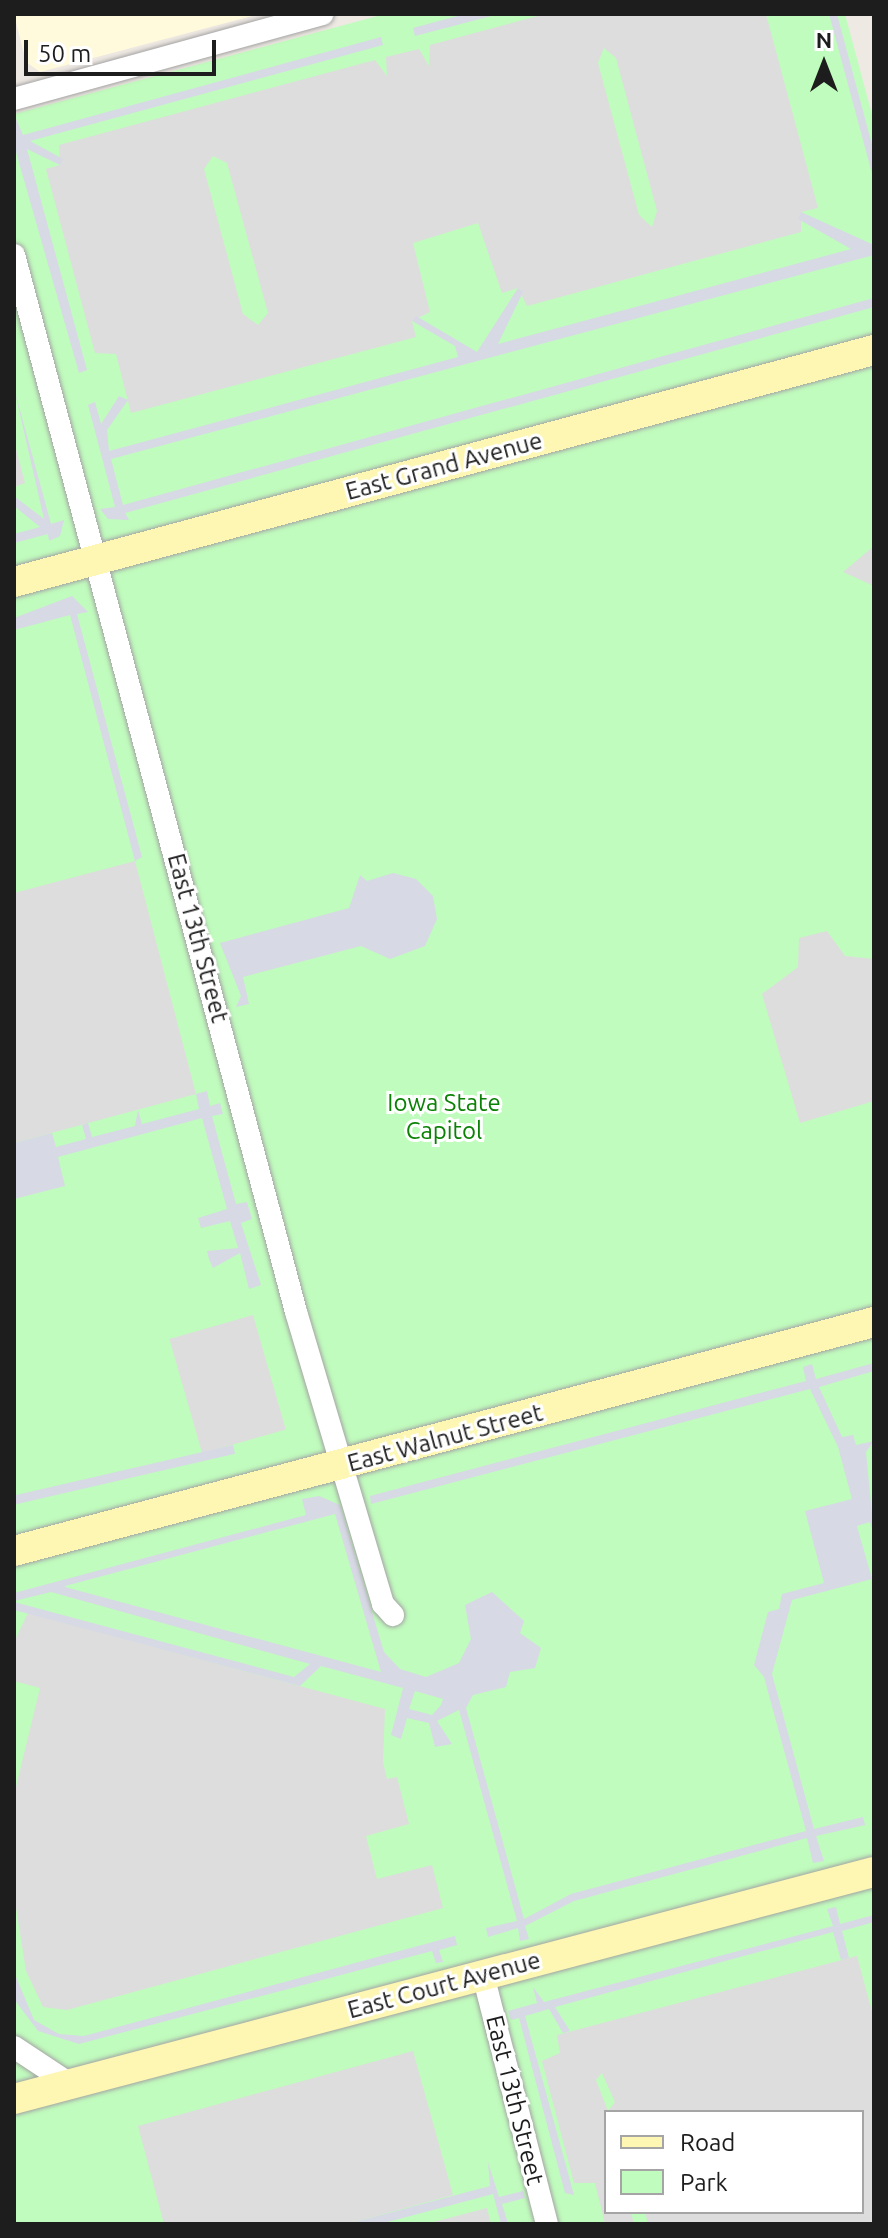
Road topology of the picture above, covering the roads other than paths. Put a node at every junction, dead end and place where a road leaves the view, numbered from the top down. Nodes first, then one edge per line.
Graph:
1 (322, 14) edge
2 (14, 99) edge
3 (14, 255) edge
4 (874, 350) edge
5 (96, 559) junction
6 (14, 582) edge
7 (874, 1322) edge
8 (343, 1466) junction
9 (14, 1551) edge
10 (393, 1615) dead end
11 (874, 1872) edge
12 (483, 1975) junction
13 (14, 2047) edge
14 (70, 2084) junction
15 (14, 2099) edge
16 (547, 2224) edge

1 - 2 street
3 - 5 street, East 13th Street
4 - 5 street, East Grand Avenue
5 - 6 street, East Grand Avenue
5 - 8 street, East 13th Street
7 - 8 street, East Walnut Street
8 - 9 street, East Walnut Street
8 - 10 street, East 13th Street
11 - 12 street, East Court Avenue
12 - 14 street, East Court Avenue
12 - 16 street, East 13th Street
13 - 14 street
14 - 15 street, East Court Avenue

